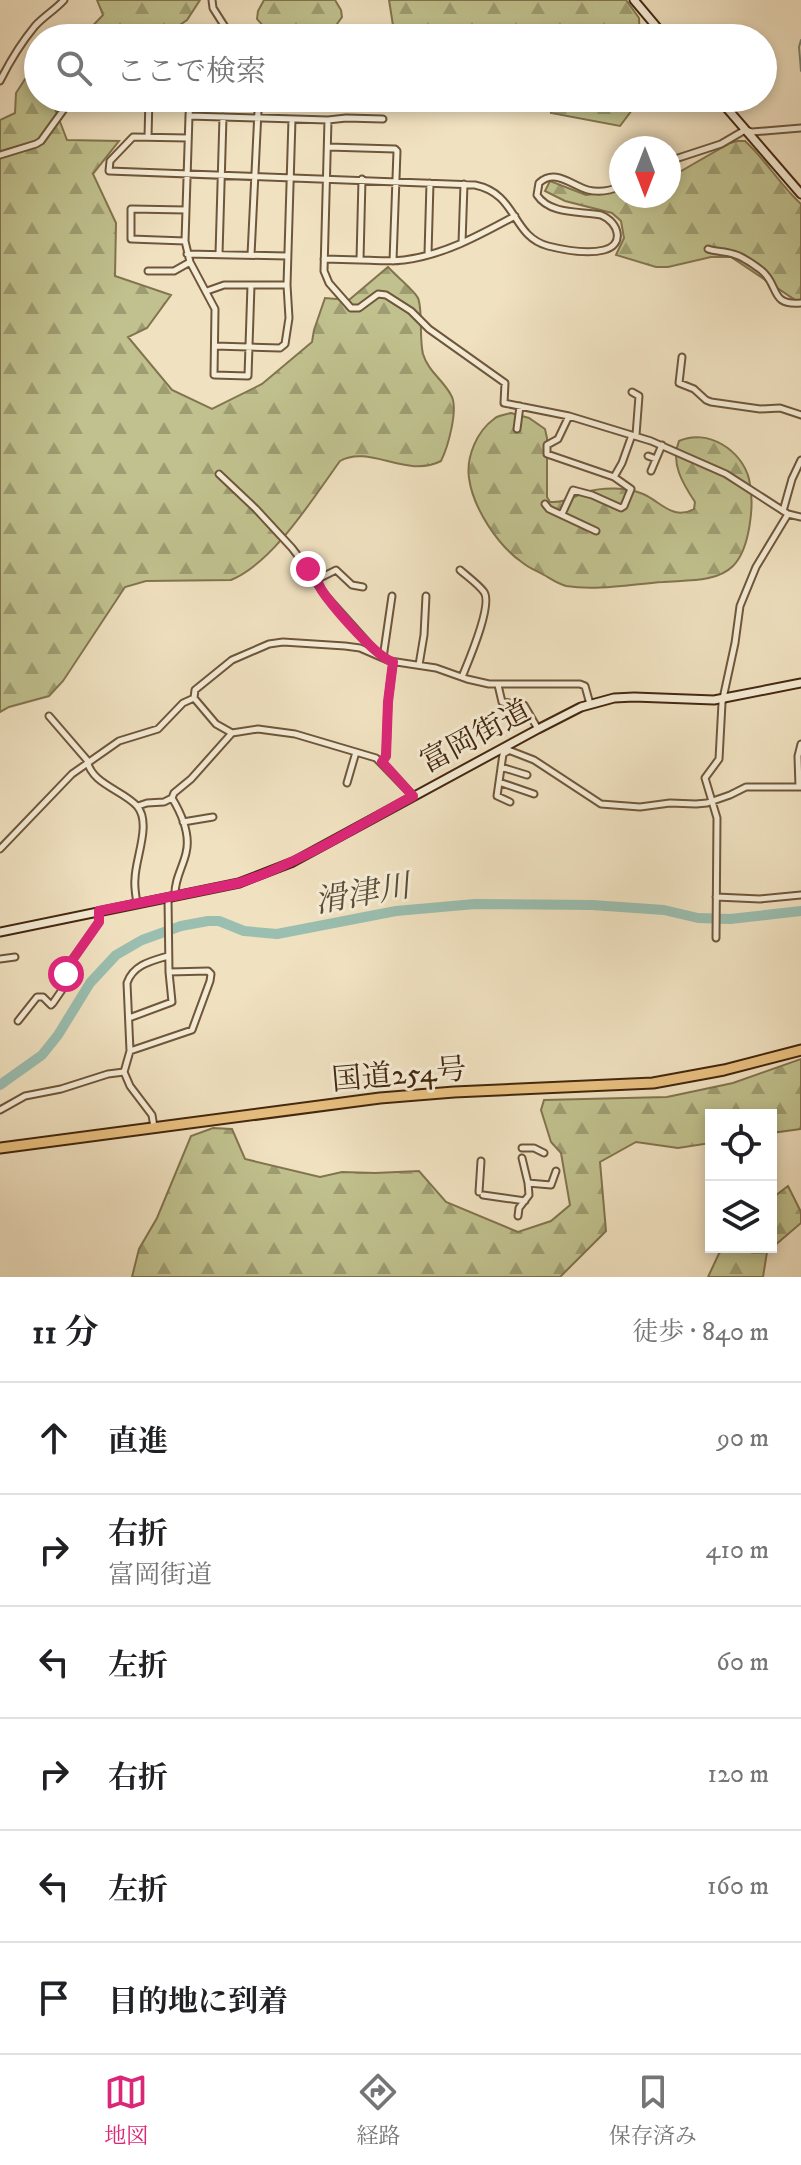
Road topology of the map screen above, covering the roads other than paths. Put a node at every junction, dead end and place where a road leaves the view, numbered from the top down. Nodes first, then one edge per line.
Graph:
1 (64, 0) edge
2 (212, 0) edge
3 (634, 0) edge
4 (38, 24) edge
5 (223, 24) edge
6 (654, 24) edge
7 (24, 40) edge
8 (0, 81) edge
9 (62, 112) edge
10 (149, 112) edge
11 (189, 112) edge
12 (258, 112) edge
13 (730, 112) edge
14 (189, 116) junction
15 (223, 117) junction
16 (257, 118) junction
17 (292, 119) junction
18 (383, 119) dead end
19 (328, 120) junction
20 (801, 128) edge
21 (745, 130) junction
22 (148, 137) junction
23 (188, 138) junction
24 (328, 147) junction
25 (0, 155) edge
26 (681, 157) edge
27 (187, 174) junction
28 (222, 174) junction
29 (255, 176) junction
30 (290, 177) junction
31 (326, 178) junction
32 (362, 179) junction
33 (396, 181) junction
34 (430, 183) junction
35 (464, 184) junction
36 (609, 190) edge
37 (801, 194) edge
38 (186, 210) junction
39 (515, 216) junction
40 (185, 241) junction
41 (462, 243) junction
42 (708, 249) dead end
43 (187, 254) junction
44 (219, 254) junction
45 (428, 254) junction
46 (251, 255) junction
47 (287, 256) junction
48 (324, 259) junction
49 (360, 260) junction
50 (393, 261) junction
51 (190, 262) junction
52 (148, 271) dead end
53 (251, 285) junction
54 (287, 285) junction
55 (207, 291) junction
56 (801, 303) edge
57 (215, 346) junction
58 (250, 347) junction
59 (682, 357) dead end
60 (632, 392) dead end
61 (520, 406) junction
62 (801, 415) edge
63 (569, 416) junction
64 (517, 429) dead end
65 (634, 435) junction
66 (662, 445) junction
67 (648, 456) dead end
68 (656, 459) junction
69 (801, 460) edge
70 (651, 471) dead end
71 (219, 474) dead end
72 (614, 477) junction
73 (545, 504) dead end
74 (801, 511) edge
75 (785, 513) junction
76 (562, 514) junction
77 (798, 517) edge
78 (596, 531) dead end
79 (460, 570) dead end
80 (318, 579) junction
81 (363, 587) dead end
82 (392, 596) dead end
83 (426, 596) dead end
84 (383, 658) junction
85 (393, 662) junction
86 (419, 665) junction
87 (462, 677) junction
88 (801, 683) edge
89 (498, 685) junction
90 (194, 698) junction
91 (723, 699) junction
92 (590, 704) junction
93 (49, 716) dead end
94 (538, 729) junction
95 (232, 733) junction
96 (801, 744) edge
97 (506, 749) junction
98 (356, 752) junction
99 (382, 762) junction
100 (88, 764) junction
101 (501, 767) junction
102 (527, 775) dead end
103 (499, 782) junction
104 (347, 783) dead end
105 (800, 787) edge
106 (534, 794) dead end
107 (413, 796) junction
108 (172, 798) junction
109 (712, 801) junction
110 (510, 802) dead end
111 (138, 806) junction
112 (213, 817) dead end
113 (183, 822) junction
114 (0, 849) edge
115 (801, 895) edge
116 (172, 897) junction
117 (716, 898) junction
118 (137, 904) junction
119 (99, 911) junction
120 (0, 932) edge
121 (716, 937) dead end
122 (168, 955) junction
123 (15, 957) dead end
124 (0, 959) edge
125 (169, 972) junction
126 (129, 1018) junction
127 (18, 1021) dead end
128 (801, 1050) edge
129 (130, 1051) junction
130 (124, 1072) junction
131 (0, 1110) edge
132 (154, 1127) junction
133 (0, 1148) edge
134 (522, 1148) dead end
135 (544, 1153) dead end
136 (522, 1158) dead end
137 (481, 1161) dead end
138 (556, 1171) dead end
139 (528, 1183) junction
140 (526, 1201) junction
141 (518, 1216) dead end

1 - 4 street
2 - 5 street
3 - 6 street
7 - 8 street
9 - 25 street
10 - 22 street
11 - 14 street
12 - 16 street
13 - 21 street
14 - 15 street
14 - 23 street
15 - 16 street
15 - 28 street
16 - 17 street
16 - 29 street
17 - 19 street
17 - 30 street
18 - 19 street
19 - 24 street
20 - 21 street
21 - 26 street
21 - 37 street
22 - 23 street
22 - 27 street
23 - 27 street
24 - 31 street
24 - 33 street
27 - 28 street
27 - 38 street
28 - 29 street
28 - 44 street
29 - 30 street
29 - 46 street
30 - 31 street
30 - 47 street
31 - 32 street
31 - 48 street
32 - 33 street
32 - 49 street
33 - 34 street
33 - 50 street
34 - 35 street
34 - 45 street
35 - 39 street
35 - 41 street
36 - 39 street
38 - 40 street
38 - 40 street
39 - 41 street
40 - 43 street
41 - 45 street
42 - 56 street
43 - 44 street
43 - 51 street
44 - 46 street
45 - 50 street
46 - 47 street
47 - 54 street
48 - 49 street
48 - 61 street
49 - 50 street
51 - 52 street
51 - 55 street
53 - 54 street
53 - 55 street
53 - 58 street
54 - 58 street
55 - 57 street
57 - 58 street
57 - 58 street
59 - 62 street
60 - 65 street
61 - 63 street
61 - 64 street
63 - 65 street
63 - 72 street
65 - 66 street
65 - 72 street
66 - 68 street
66 - 75 street
67 - 68 street
68 - 70 street
69 - 75 street
71 - 80 street
72 - 76 street
73 - 76 street
74 - 77 street
75 - 77 street
75 - 91 street
76 - 78 street
79 - 87 street
80 - 81 street
80 - 84 street
82 - 84 street
83 - 86 street
84 - 85 street
84 - 90 street
85 - 86 street
85 - 99 street
86 - 87 street
87 - 89 street
88 - 91 street, 富岡街道
89 - 92 street
89 - 94 street
90 - 95 street
90 - 100 street
91 - 92 street, 富岡街道
91 - 109 street
92 - 94 street, 富岡街道
93 - 100 street
94 - 97 street, 富岡街道
95 - 98 street
95 - 108 street
96 - 105 street
97 - 101 street
97 - 107 street, 富岡街道
97 - 109 street
98 - 99 street
98 - 104 street
99 - 107 street
100 - 111 street
100 - 114 street
101 - 102 street
101 - 103 street
103 - 106 street
103 - 110 street
105 - 109 street
107 - 116 street, 富岡街道
108 - 111 street
108 - 113 street
109 - 117 street
111 - 118 street
112 - 113 street
113 - 116 street
115 - 117 street
116 - 118 street, 富岡街道
116 - 122 street
117 - 121 street
118 - 119 street, 富岡街道
119 - 120 street, 富岡街道
119 - 127 street
122 - 125 street
122 - 126 street
123 - 124 street
125 - 126 street
125 - 129 street
126 - 129 street
128 - 132 highway, 国道254号
129 - 130 street
130 - 131 street
130 - 132 street
132 - 133 highway, 国道254号
134 - 135 street
136 - 139 street
137 - 140 street
138 - 139 street
139 - 140 street
140 - 141 street

